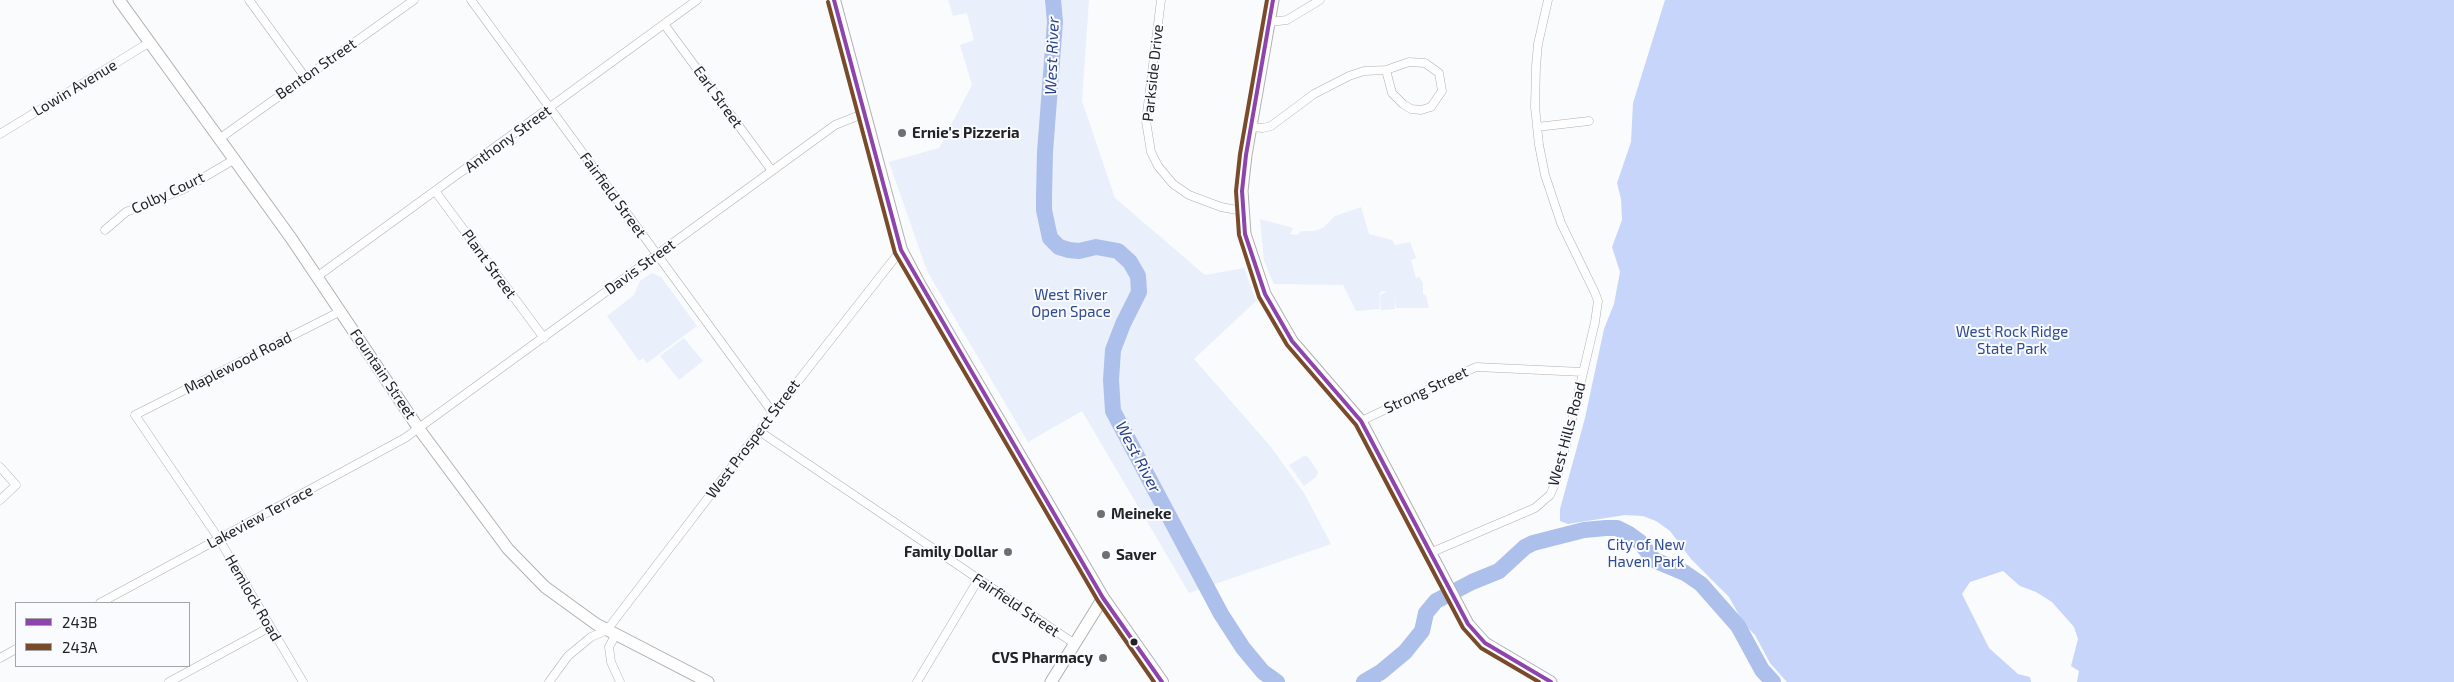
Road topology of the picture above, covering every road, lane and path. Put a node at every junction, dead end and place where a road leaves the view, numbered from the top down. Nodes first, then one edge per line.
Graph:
1 (119, 0) edge
2 (249, 0) edge
3 (414, 0) edge
4 (470, 0) edge
5 (696, 0) edge
6 (834, 0) edge
7 (1161, 0) edge
8 (1273, 0) edge
9 (1320, 0) edge
10 (1548, 0) edge
11 (1270, 22) junction
12 (664, 24) junction
13 (150, 42) junction
14 (1386, 70) junction
15 (305, 77) junction
16 (550, 108) junction
17 (865, 114) junction
18 (1589, 121) dead end
19 (1250, 127) junction
20 (1537, 127) junction
21 (0, 134) edge
22 (219, 139) junction
23 (234, 159) junction
24 (772, 171) junction
25 (435, 191) junction
26 (1242, 211) junction
27 (105, 230) dead end
28 (902, 250) junction
29 (656, 255) junction
30 (318, 276) junction
31 (341, 311) junction
32 (544, 338) junction
33 (1583, 372) junction
34 (773, 413) junction
35 (135, 415) joint
36 (1361, 421) junction
37 (419, 428) junction
38 (759, 431) junction
39 (0, 467) edge
40 (0, 500) edge
41 (219, 539) junction
42 (1430, 554) junction
43 (978, 580) junction
44 (1103, 598) junction
45 (102, 602) edge
46 (270, 627) junction
47 (612, 632) junction
48 (1075, 644) junction
49 (15, 650) edge
50 (0, 658) edge
51 (169, 682) edge
52 (303, 682) edge
53 (549, 682) edge
54 (620, 682) edge
55 (708, 682) edge
56 (917, 682) edge
57 (1051, 682) edge
58 (1162, 682) edge
59 (1551, 682) edge

1 - 13 main road, Fountain Street
2 - 15 street
3 - 15 street, Benton Street
4 - 16 street, Fairfield Street
5 - 12 street, Anthony Street
6 - 17 main road
7 - 26 street, Parkside Drive
8 - 11 main road
9 - 11 street
10 - 20 street
11 - 19 main road
12 - 16 street, Anthony Street
12 - 24 street, Earl Street
13 - 21 street, Lowin Avenue
13 - 22 main road, Fountain Street
14 - 14 street
14 - 19 street
15 - 22 street, Benton Street
16 - 25 street, Anthony Street
16 - 29 street, Fairfield Street
17 - 24 street, Davis Street
17 - 28 main road
18 - 20 street
19 - 26 main road
20 - 33 street, West Hills Road
22 - 23 main road, Fountain Street
23 - 27 street, Colby Court
23 - 30 main road, Fountain Street
24 - 29 street, Davis Street
25 - 30 street, Anthony Street
25 - 32 street, Plant Street
26 - 36 main road
28 - 34 street, West Prospect Street
28 - 44 main road
29 - 32 street, Davis Street
29 - 34 street, Fairfield Street
30 - 31 main road, Fountain Street
31 - 35 street, Maplewood Road
31 - 37 main road, Fountain Street
32 - 37 street, Davis Street
33 - 36 street, Strong Street
33 - 42 street, West Hills Road
34 - 38 street, West Prospect Street
35 - 41 street, Hemlock Road
36 - 42 main road
37 - 41 street, Lakeview Terrace
37 - 47 main road, Fountain Street
38 - 43 street, Fairfield Street
38 - 47 street, West Prospect Street
39 - 40 street
41 - 45 street, Lakeview Terrace
41 - 46 street, Hemlock Road
42 - 59 main road
43 - 48 street, Fairfield Street
43 - 56 street
44 - 48 main road
44 - 58 main road
46 - 51 street
46 - 52 street, Hemlock Road
47 - 53 street
47 - 54 street
47 - 55 main road, Fountain Street
48 - 57 main road
49 - 50 street

